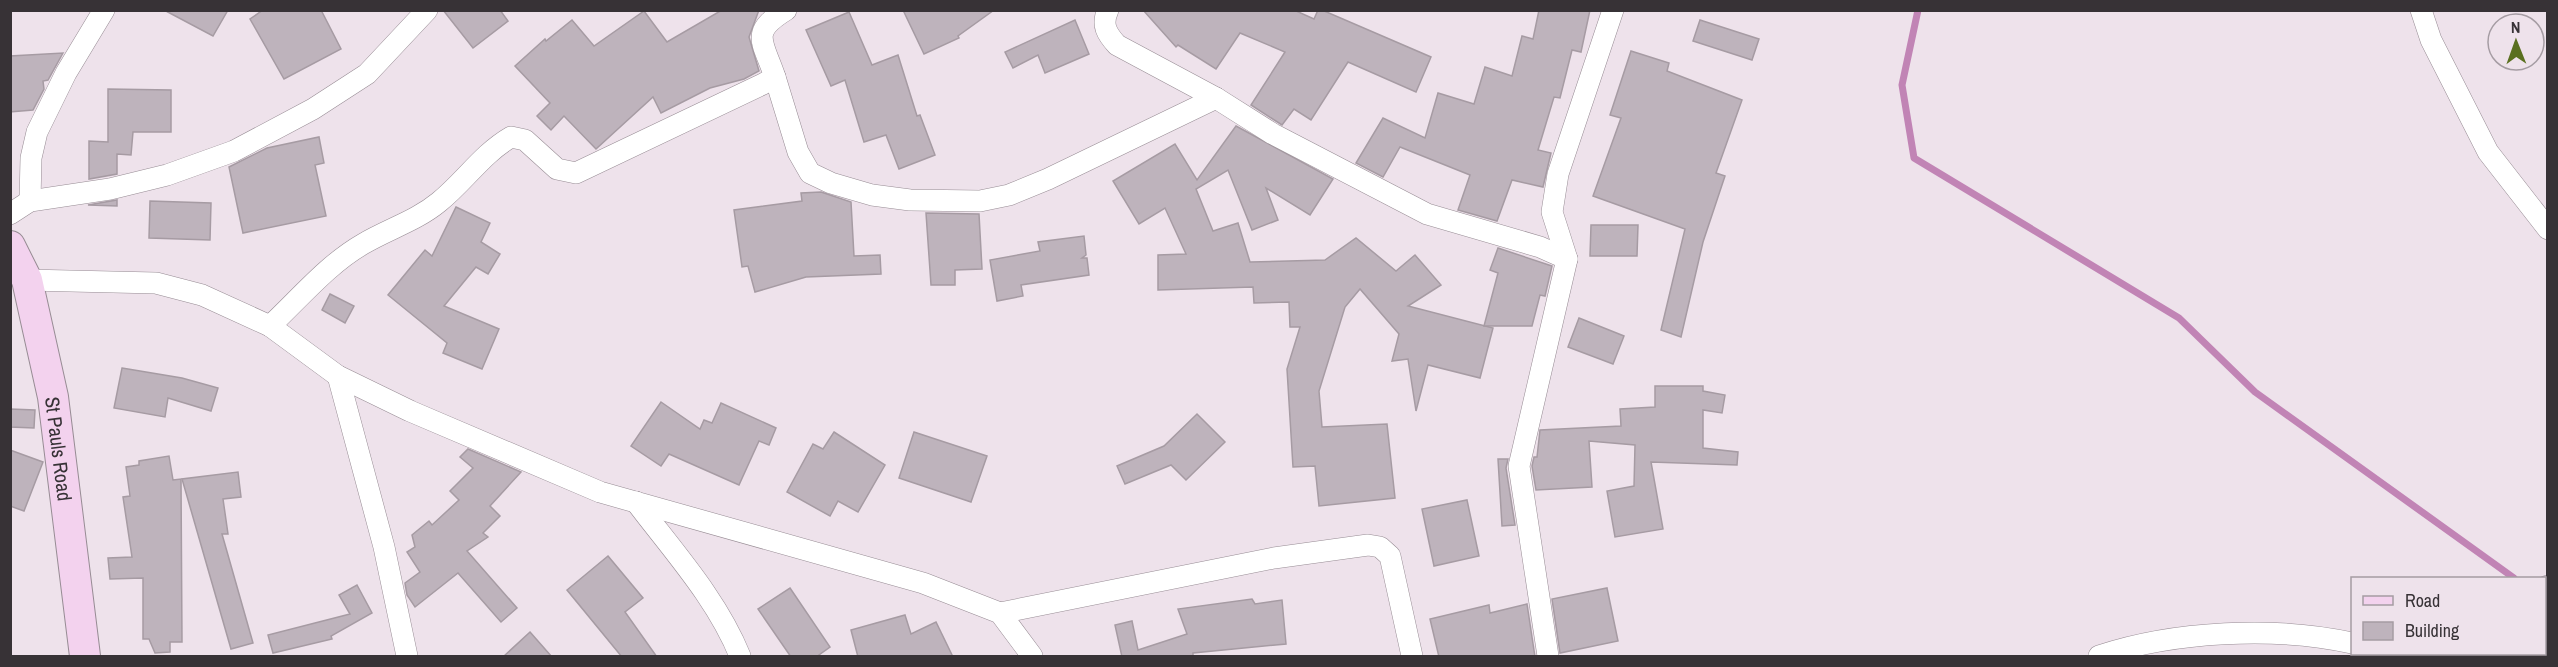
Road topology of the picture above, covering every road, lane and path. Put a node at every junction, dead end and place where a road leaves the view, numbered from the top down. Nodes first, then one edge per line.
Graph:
1 (104, 10) edge
2 (427, 10) edge
3 (786, 10) edge
4 (1108, 10) edge
5 (1613, 10) edge
6 (2421, 10) edge
7 (775, 77) junction
8 (1216, 98) junction
9 (30, 201) junction
10 (10, 214) edge
11 (2547, 229) edge
12 (10, 246) edge
13 (1567, 259) junction
14 (27, 280) junction
15 (270, 326) junction
16 (338, 376) junction
17 (636, 502) junction
18 (1000, 614) junction
19 (2351, 643) edge
20 (86, 657) edge
21 (407, 657) edge
22 (740, 657) edge
23 (1032, 657) edge
24 (1412, 657) edge
25 (1548, 657) edge
26 (2099, 657) edge

1 - 9 street
2 - 9 street
3 - 7 street
4 - 8 street
5 - 13 street
6 - 11 street
7 - 8 street
7 - 15 street
8 - 13 street
9 - 10 street
12 - 14 street, St Pauls Road
13 - 25 street
14 - 15 street
14 - 20 street, St Pauls Road
15 - 16 street
16 - 17 street
16 - 21 street
17 - 18 street
17 - 22 street
18 - 23 street
18 - 24 street
19 - 26 street

